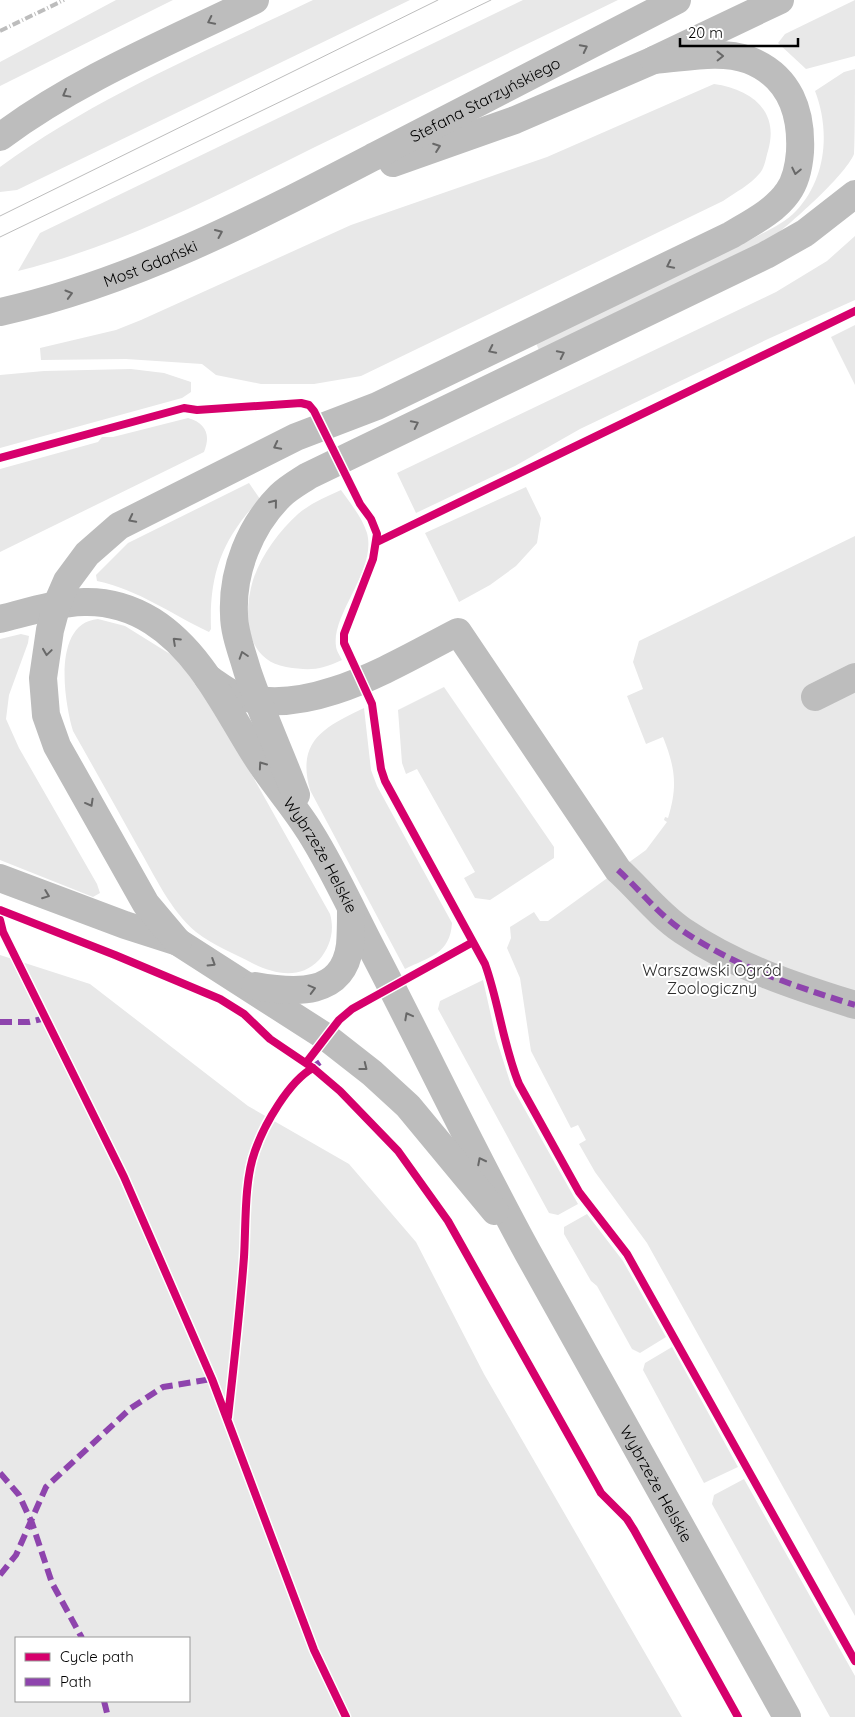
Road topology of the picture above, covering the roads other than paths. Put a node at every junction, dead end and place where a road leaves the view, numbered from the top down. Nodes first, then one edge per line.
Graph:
1 (255, 0) edge
2 (677, 0) edge
3 (780, 0) edge
4 (654, 60) junction
5 (0, 136) edge
6 (855, 194) edge
7 (292, 199) junction
8 (0, 312) edge
9 (57, 604) junction
10 (0, 620) edge
11 (855, 677) edge
12 (208, 678) junction
13 (815, 697) dead end
14 (258, 701) junction
15 (311, 833) junction
16 (0, 878) edge
17 (351, 909) junction
18 (178, 942) junction
19 (246, 984) junction
20 (855, 1005) edge
21 (527, 1251) junction
22 (787, 1717) edge

1 -> 5 main road
7 -> 2 main road, Stefana Starzyńskiego
3 - 4 main road
7 -> 4 main road
4 -> 9 main road
14 -> 6 main road
8 -> 7 main road, Most Gdański
9 - 10 main road, Wybrzeże Helskie
12 -> 9 main road, Wybrzeże Helskie
9 -> 18 main road
11 - 13 main road
12 - 14 main road
15 -> 12 main road, Wybrzeże Helskie
14 - 15 main road
14 - 20 main road
15 - 17 main road, Wybrzeże Helskie
16 -> 18 main road, Wybrzeże Helskie
19 -> 17 main road
21 -> 17 main road, Wybrzeże Helskie
18 -> 19 main road, Wybrzeże Helskie
19 -> 21 main road, Wybrzeże Helskie
21 - 22 main road, Wybrzeże Helskie

